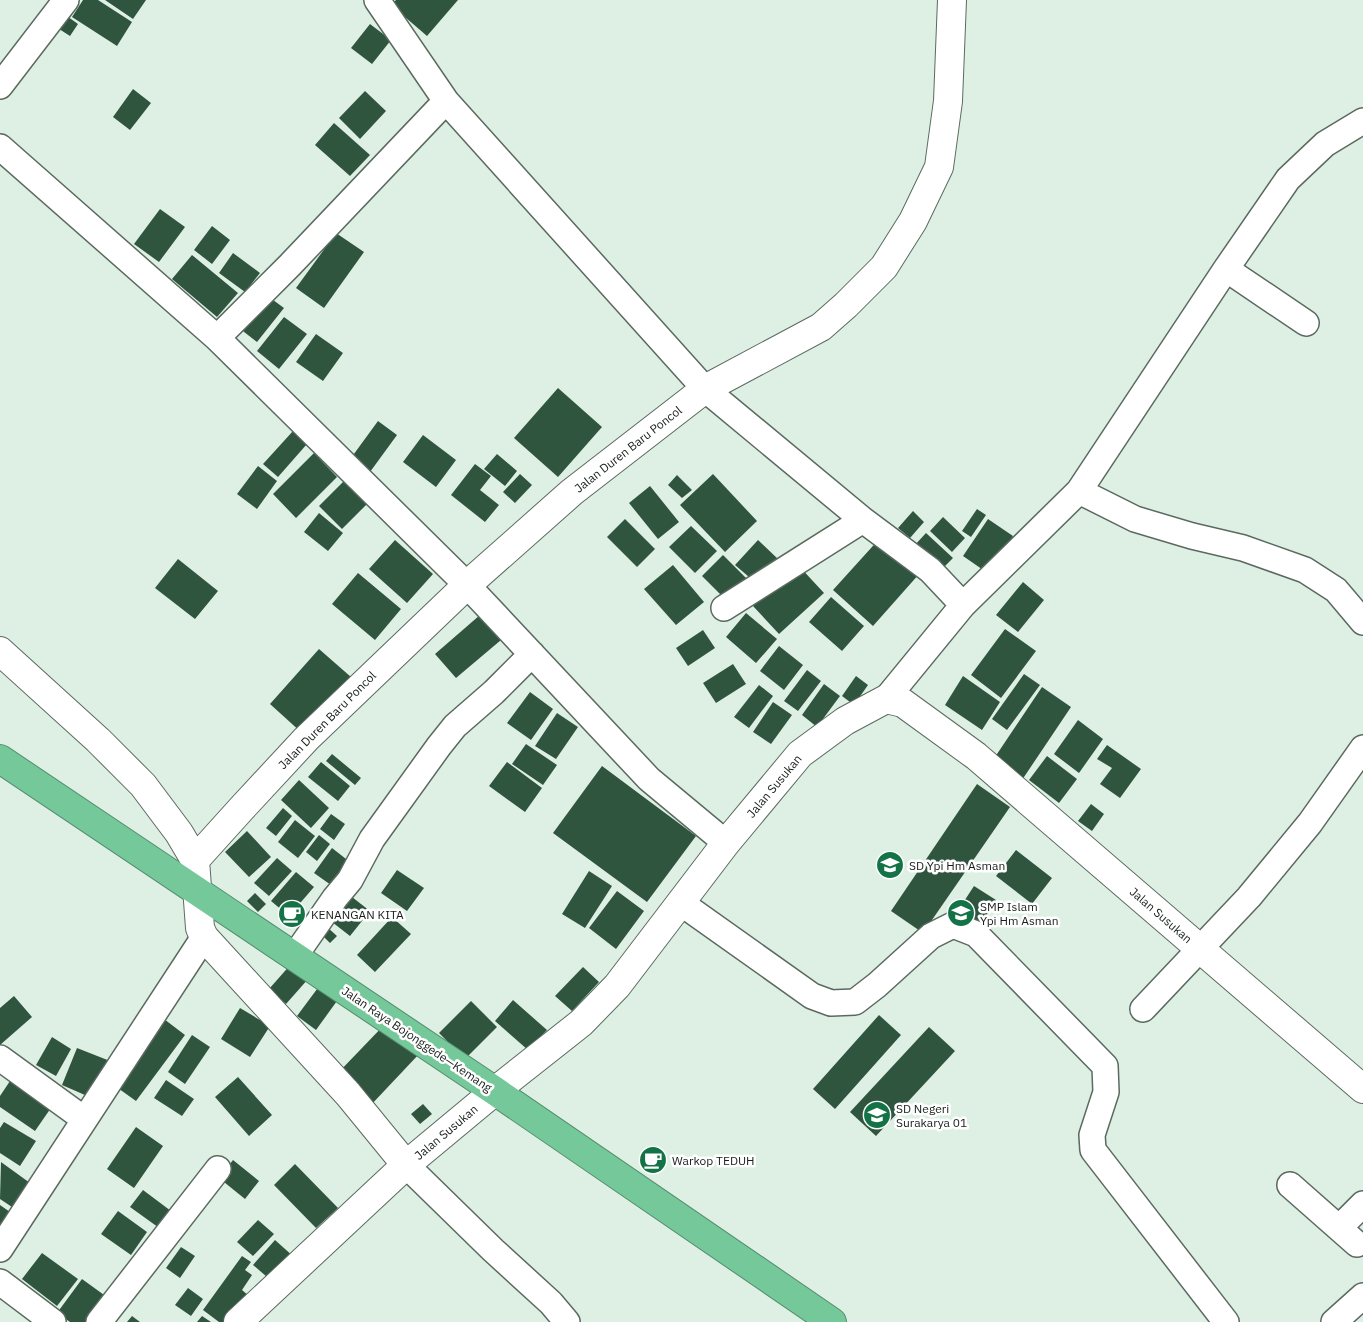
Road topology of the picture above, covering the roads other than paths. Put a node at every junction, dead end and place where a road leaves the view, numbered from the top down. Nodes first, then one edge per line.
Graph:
1 (66, 0) edge
2 (377, 0) edge
3 (952, 0) edge
4 (0, 86) edge
5 (446, 101) junction
6 (1363, 121) edge
7 (0, 147) edge
8 (1226, 269) junction
9 (1306, 323) dead end
10 (217, 338) junction
11 (705, 389) junction
12 (1079, 491) junction
13 (863, 520) junction
14 (467, 585) junction
15 (963, 605) junction
16 (724, 608) dead end
17 (1363, 622) edge
18 (0, 651) edge
19 (532, 654) junction
20 (886, 699) junction
21 (1363, 748) edge
22 (0, 760) edge
23 (726, 844) junction
24 (195, 860) junction
25 (198, 892) junction
26 (681, 903) junction
27 (204, 937) junction
28 (1200, 948) junction
29 (294, 957) junction
30 (1143, 1009) dead end
31 (0, 1058) edge
32 (1363, 1090) edge
33 (495, 1091) junction
34 (84, 1119) junction
35 (406, 1165) junction
36 (218, 1169) dead end
37 (1290, 1185) dead end
38 (1363, 1204) edge
39 (0, 1249) edge
40 (0, 1282) edge
41 (1363, 1296) edge
42 (53, 1322) edge
43 (99, 1322) edge
44 (238, 1322) edge
45 (567, 1322) edge
46 (832, 1322) edge
47 (1226, 1322) edge
48 (1334, 1322) edge

1 - 4 street
2 - 5 street
3 - 11 street, Jalan Duren Baru Poncol
5 - 10 street
5 - 11 street
6 - 8 street
7 - 10 street
8 - 9 street
8 - 12 street
10 - 14 street
11 - 13 street
11 - 14 street, Jalan Duren Baru Poncol
12 - 15 street
12 - 17 street
13 - 15 street
13 - 16 street
14 - 19 street
14 - 24 street, Jalan Duren Baru Poncol
15 - 20 street
18 - 24 street
19 - 23 street
19 - 29 street
20 - 23 street, Jalan Susukan
20 - 28 street, Jalan Susukan
21 - 28 street
22 - 25 highway, Jalan Raya Bojonggede—Kemang
23 - 26 street, Jalan Susukan
24 - 25 street
25 - 27 street
25 - 29 highway, Jalan Raya Bojonggede—Kemang
26 - 33 street, Jalan Susukan
26 - 47 street
27 - 34 street
27 - 35 street
28 - 30 street
28 - 32 street, Jalan Susukan
29 - 33 highway, Jalan Raya Bojonggede—Kemang
31 - 34 street
33 - 35 street, Jalan Susukan
33 - 46 highway, Jalan Raya Bojonggede—Kemang
34 - 39 street
35 - 44 street, Jalan Susukan
35 - 45 street
36 - 43 street
37 - 38 street
40 - 42 street
41 - 48 street

